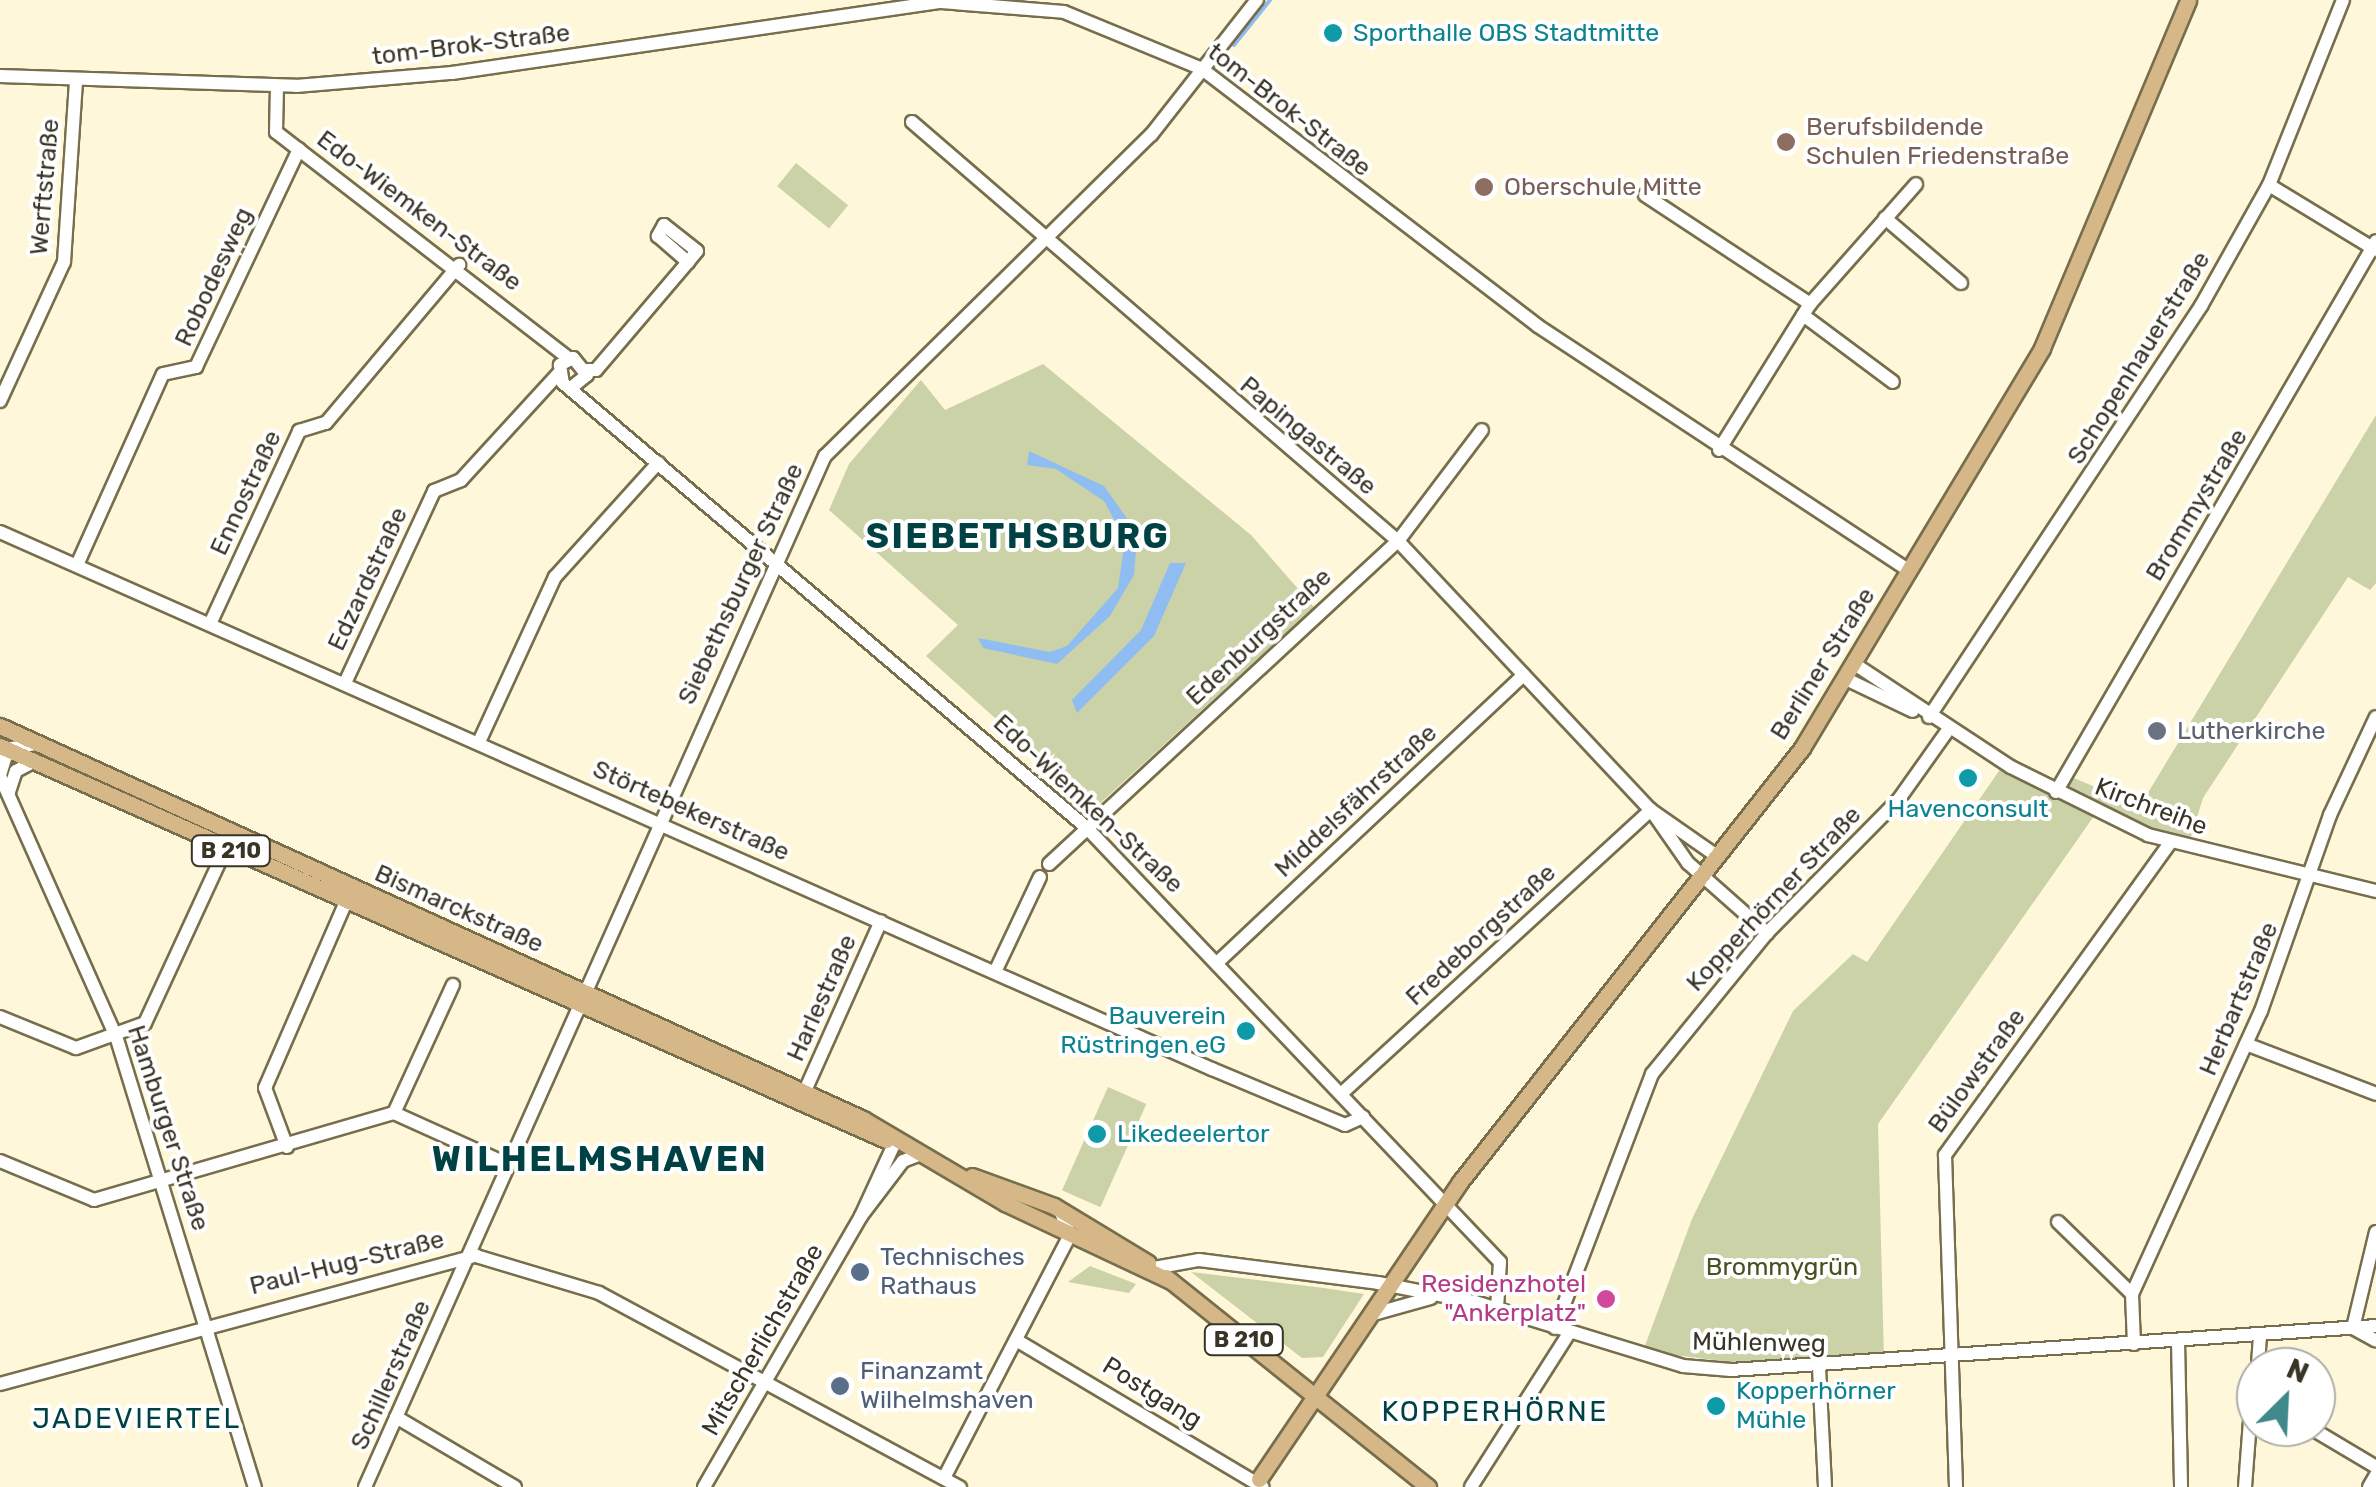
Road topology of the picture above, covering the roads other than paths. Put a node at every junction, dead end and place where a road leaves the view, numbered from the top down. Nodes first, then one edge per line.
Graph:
1 (1258, 0) edge
2 (2188, 0) edge
3 (2343, 0) edge
4 (1202, 69) junction
5 (0, 76) edge
6 (76, 82) junction
7 (276, 87) junction
8 (912, 122) dead end
9 (299, 149) junction
10 (1916, 184) dead end
11 (2269, 185) junction
12 (1645, 195) dead end
13 (1885, 218) junction
14 (1041, 239) junction
15 (2375, 246) edge
16 (688, 262) dead end
17 (459, 266) junction
18 (1962, 284) dead end
19 (1806, 310) junction
20 (568, 358) junction
21 (587, 370) junction
22 (558, 374) junction
23 (1893, 382) dead end
24 (572, 387) junction
25 (0, 402) edge
26 (1482, 430) dead end
27 (1719, 450) junction
28 (658, 463) junction
29 (0, 532) edge
30 (1398, 541) junction
31 (775, 561) junction
32 (78, 565) junction
33 (1910, 571) junction
34 (210, 624) junction
35 (1848, 671) junction
36 (1524, 674) junction
37 (345, 683) junction
38 (1929, 717) junction
39 (2376, 717) edge
40 (0, 726) edge
41 (1948, 730) junction
42 (479, 742) junction
43 (38, 744) junction
44 (4, 748) edge
45 (35, 761) junction
46 (2056, 792) junction
47 (8, 795) junction
48 (1651, 810) junction
49 (658, 821) junction
50 (1088, 828) junction
51 (2171, 842) junction
52 (226, 848) junction
53 (1718, 857) junction
54 (1049, 864) dead end
55 (1703, 876) junction
56 (1040, 877) dead end
57 (2311, 882) junction
58 (2376, 891) edge
59 (346, 902) junction
60 (881, 921) junction
61 (1767, 932) junction
62 (1219, 961) junction
63 (994, 972) junction
64 (453, 985) dead end
65 (579, 1000) junction
66 (0, 1017) edge
67 (116, 1036) junction
68 (2246, 1044) junction
69 (1342, 1093) junction
70 (804, 1094) junction
71 (2376, 1094) edge
72 (394, 1113) junction
73 (1363, 1116) junction
74 (894, 1142) junction
75 (288, 1148) junction
76 (921, 1154) junction
77 (0, 1161) edge
78 (509, 1166) junction
79 (960, 1172) junction
80 (164, 1186) junction
81 (1444, 1204) junction
82 (1060, 1210) junction
83 (861, 1216) junction
84 (2058, 1222) dead end
85 (2376, 1232) edge
86 (1070, 1235) junction
87 (1095, 1237) junction
88 (469, 1256) junction
89 (1057, 1259) junction
90 (1154, 1268) junction
91 (1171, 1281) junction
92 (1388, 1285) junction
93 (2132, 1294) junction
94 (1440, 1297) junction
95 (1498, 1308) junction
96 (1370, 1315) junction
97 (207, 1322) junction
98 (2376, 1326) edge
99 (2353, 1328) junction
100 (1562, 1330) junction
101 (2260, 1334) junction
102 (1016, 1340) junction
103 (2178, 1341) junction
104 (2376, 1341) edge
105 (2134, 1344) junction
106 (2259, 1347) edge
107 (1951, 1358) junction
108 (1819, 1368) junction
109 (768, 1382) junction
110 (0, 1384) edge
111 (1318, 1399) junction
112 (396, 1418) junction
113 (2336, 1443) edge
114 (2249, 1447) edge
115 (2376, 1467) edge
116 (2376, 1475) edge
117 (944, 1478) junction
118 (1258, 1484) edge
119 (255, 1487) edge
120 (365, 1487) edge
121 (515, 1487) edge
122 (704, 1487) edge
123 (960, 1487) edge
124 (1428, 1487) edge
125 (1471, 1487) edge
126 (1825, 1487) edge
127 (1956, 1487) edge
128 (2181, 1487) edge
129 (2245, 1487) edge
130 (2369, 1487) edge

1 - 4 street, Siebethsburger Straße
2 - 33 main road, Berliner Straße
3 - 11 street, Schopenhauerstraße
4 - 7 street, tom-Brok-Straße
4 - 14 street, Siebethsburger Straße
4 - 27 street, tom-Brok-Straße
5 - 6 street, tom-Brok-Straße
6 - 7 street, tom-Brok-Straße
6 - 25 street, Werftstraße
7 - 9 street, Edo-Wiemken-Straße
8 - 14 street, Papingastraße
9 - 17 street, Edo-Wiemken-Straße
9 - 32 street, Robodesweg
10 - 13 street
11 - 15 street
11 - 38 street, Schopenhauerstraße
12 - 19 street
13 - 18 street
13 - 19 street
14 - 30 street, Papingastraße
14 - 31 street, Siebethsburger Straße
15 - 46 street, Brommystraße
16 - 21 street
17 - 20 street, Edo-Wiemken-Straße
17 - 34 street, Ennostraße
19 - 23 street
19 - 27 street
20 - 21 street, Edo-Wiemken-Straße
20 - 22 street
21 - 24 street
22 - 24 street, Edo-Wiemken-Straße
22 - 37 street, Edzardstraße
24 - 28 street, Edo-Wiemken-Straße
26 - 30 street, Edenburgstraße
27 - 33 street, tom-Brok-Straße
28 - 31 street, Edo-Wiemken-Straße
28 - 42 street
29 - 32 street, Störtebekerstraße
30 - 36 street, Papingastraße
30 - 50 street, Edenburgstraße
31 - 49 street, Siebethsburger Straße
31 - 50 street, Edo-Wiemken-Straße
32 - 34 street, Störtebekerstraße
33 - 35 main road, Berliner Straße
34 - 37 street, Störtebekerstraße
35 - 38 street, Kirchreihe
35 - 53 main road, Berliner Straße
36 - 48 street, Papingastraße
36 - 62 street, Middelsfährstraße
37 - 42 street, Störtebekerstraße
38 - 41 street, Kirchreihe
39 - 57 street, Herbartstraße
40 - 43 main road, Bismarckstraße / B 210
41 - 46 street, Kirchreihe
41 - 61 street, Kopperhörner Straße
42 - 49 street, Störtebekerstraße
43 - 44 street
43 - 65 main road, Bismarckstraße / B 210
44 - 45 main road, Bismarckstraße / B 210
44 - 47 street, Hamburger Straße
45 - 47 street
45 - 52 main road, Bismarckstraße / B 210
46 - 51 street, Kirchreihe
47 - 67 street, Hamburger Straße
48 - 53 street, Papingastraße
48 - 55 street, Papingastraße
48 - 69 street, Fredeborgstraße
49 - 60 street, Störtebekerstraße
49 - 65 street, Siebethsburger Straße
50 - 54 street, Edenburgstraße
50 - 62 street, Edo-Wiemken-Straße
51 - 57 street, Kirchreihe
51 - 107 street, Bülowstraße
52 - 59 main road, Bismarckstraße / B 210
52 - 67 street
53 - 55 main road, Berliner Straße
55 - 61 street, Papingastraße
55 - 81 main road, Berliner Straße
56 - 63 street
57 - 58 street, Kirchreihe
57 - 68 street, Herbartstraße
59 - 65 main road, Bismarckstraße / B 210
59 - 75 street
60 - 63 street, Störtebekerstraße
60 - 70 street, Harlestraße
61 - 100 street, Kopperhörner Straße
62 - 69 street, Edo-Wiemken-Straße
63 - 73 street, Störtebekerstraße
64 - 72 street
65 - 70 main road, Bismarckstraße / B 210
65 - 74 main road, Bismarckstraße / B 210
65 - 78 street, Schillerstraße
66 - 67 street
67 - 80 street, Hamburger Straße
68 - 71 street
68 - 93 street, Herbartstraße
69 - 73 street, Edo-Wiemken-Straße
70 - 74 main road, Bismarckstraße / B 210
72 - 75 street
72 - 78 street
73 - 81 street, Edo-Wiemken-Straße
74 - 76 main road, Bismarckstraße / B 210
74 - 83 street, Mitscherlichstraße
75 - 80 street
76 - 79 main road, Bismarckstraße / B 210
76 - 83 street, Mitscherlichstraße
77 - 80 street
78 - 88 street, Schillerstraße
79 - 82 main road, Bismarckstraße / B 210
79 - 86 main road, Bismarckstraße / B 210
80 - 97 street, Hamburger Straße
81 - 92 main road, Berliner Straße
81 - 95 street, Edo-Wiemken-Straße
82 - 86 street
82 - 87 main road, Bismarckstraße / B 210
83 - 109 street, Mitscherlichstraße
84 - 93 street
85 - 99 street
86 - 87 main road, Bismarckstraße / B 210
86 - 89 street
87 - 89 street
87 - 90 main road, Bismarckstraße / B 210
87 - 91 main road, Bismarckstraße / B 210
88 - 97 street, Paul-Hug-Straße
88 - 109 street, Paul-Hug-Straße
88 - 112 street, Schillerstraße
89 - 102 street
90 - 91 main road, Bismarckstraße / B 210
90 - 92 street, Mühlenweg
91 - 111 main road, Bismarckstraße / B 210
92 - 94 street, Mühlenweg
92 - 96 main road, Berliner Straße
93 - 105 street, Herbartstraße
94 - 95 street, Mühlenweg
94 - 96 street
95 - 100 street, Mühlenweg
96 - 111 main road, Berliner Straße
97 - 110 street, Paul-Hug-Straße
97 - 119 street, Hamburger Straße
98 - 99 street, Mühlenweg
99 - 101 street, Mühlenweg
99 - 104 street
100 - 108 street, Mühlenweg
100 - 125 street, Kopperhörner Straße
101 - 103 street, Mühlenweg
101 - 106 street
102 - 117 street
102 - 118 street, Postgang
103 - 105 street, Mühlenweg
103 - 128 street
105 - 107 street, Mühlenweg
107 - 108 street, Mühlenweg
107 - 127 street, Bülowstraße
108 - 126 street
109 - 117 street, Paul-Hug-Straße
109 - 122 street, Mitscherlichstraße
111 - 118 main road, Berliner Straße
111 - 124 main road, Bismarckstraße / B 210
112 - 120 street, Schillerstraße
112 - 121 street
113 - 115 street
114 - 129 street
116 - 130 street
117 - 123 street, Paul-Hug-Straße

